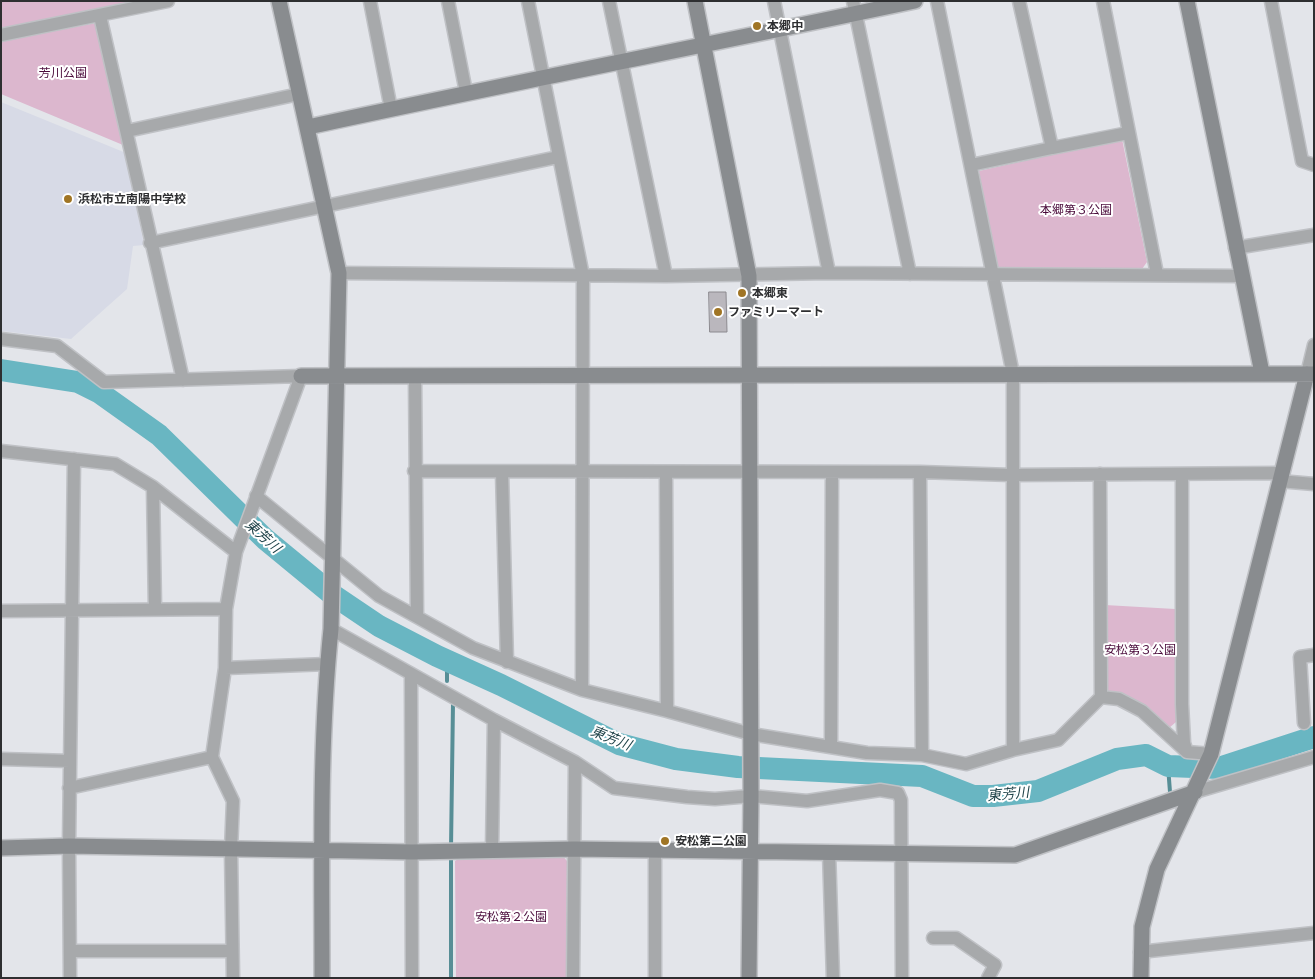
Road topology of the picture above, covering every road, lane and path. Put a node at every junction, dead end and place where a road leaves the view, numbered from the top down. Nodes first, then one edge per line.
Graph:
1 (168, 1) edge
2 (279, 1) edge
3 (370, 1) edge
4 (448, 1) edge
5 (528, 1) edge
6 (609, 1) edge
7 (694, 1) edge
8 (774, 1) edge
9 (915, 1) edge
10 (937, 1) edge
11 (1019, 1) edge
12 (1103, 1) edge
13 (1187, 1) edge
14 (1271, 1) edge
15 (854, 8) edge
16 (100, 16) junction
17 (780, 30) junction
18 (1, 35) edge
19 (704, 46) junction
20 (622, 62) junction
21 (544, 78) junction
22 (466, 92) junction
23 (299, 94) junction
24 (392, 109) junction
25 (308, 127) junction
26 (127, 131) junction
27 (1128, 132) junction
28 (1052, 148) junction
29 (558, 157) junction
30 (971, 165) junction
31 (1314, 165) edge
32 (324, 207) junction
33 (1314, 235) edge
34 (150, 243) junction
35 (1235, 248) junction
36 (828, 273) junction
37 (339, 274) junction
38 (910, 274) junction
39 (994, 274) junction
40 (1157, 274) junction
41 (583, 276) junction
42 (666, 276) junction
43 (749, 276) junction
44 (1242, 276) junction
45 (1, 339) edge
46 (1314, 345) edge
47 (1262, 373) junction
48 (749, 374) junction
49 (1013, 374) junction
50 (1310, 374) edge
51 (415, 375) junction
52 (584, 375) junction
53 (301, 376) junction
54 (338, 376) junction
55 (184, 380) junction
56 (1, 451) edge
57 (74, 459) junction
58 (414, 471) junction
59 (502, 472) junction
60 (920, 472) junction
61 (583, 473) junction
62 (666, 473) junction
63 (749, 473) junction
64 (832, 474) junction
65 (1100, 474) junction
66 (1012, 475) junction
67 (1182, 475) junction
68 (1280, 477) junction
69 (1314, 484) edge
70 (153, 487) junction
71 (256, 496) junction
72 (236, 552) junction
73 (332, 558) junction
74 (155, 609) junction
75 (226, 609) junction
76 (1, 611) edge
77 (73, 611) junction
78 (417, 616) junction
79 (331, 629) junction
80 (1314, 655) edge
81 (507, 662) junction
82 (328, 664) junction
83 (225, 668) junction
84 (411, 674) junction
85 (582, 690) junction
86 (1101, 697) junction
87 (667, 710) junction
88 (494, 720) junction
89 (1304, 723) dead end
90 (751, 736) junction
91 (831, 746) junction
92 (1013, 750) junction
93 (1187, 752) junction
94 (922, 755) junction
95 (212, 757) junction
96 (1314, 757) edge
97 (1, 758) edge
98 (1210, 758) junction
99 (70, 761) junction
100 (575, 762) junction
101 (1198, 786) junction
102 (69, 788) junction
103 (751, 790) junction
104 (68, 846) junction
105 (1, 848) edge
106 (574, 849) junction
107 (231, 850) junction
108 (322, 850) junction
109 (492, 851) junction
110 (655, 851) junction
111 (750, 851) junction
112 (412, 852) junction
113 (830, 852) junction
114 (900, 852) junction
115 (1314, 933) edge
116 (932, 938) dead end
117 (70, 952) junction
118 (232, 952) junction
119 (1140, 952) junction
120 (836, 976) edge
121 (70, 978) edge
122 (232, 978) edge
123 (322, 978) edge
124 (412, 978) edge
125 (573, 978) edge
126 (655, 978) edge
127 (750, 978) edge
128 (902, 978) edge
129 (988, 978) edge
130 (1141, 978) edge

1 - 16 street
2 - 23 street
3 - 24 street
4 - 22 street
5 - 21 street
6 - 20 street
7 - 19 street
8 - 17 street
9 - 15 street
10 - 30 street
11 - 28 street
12 - 27 street
13 - 35 street
14 - 31 street
15 - 17 street
15 - 38 street
16 - 18 street
16 - 26 street
17 - 19 street
17 - 36 street
19 - 20 street
19 - 43 street
20 - 21 street
20 - 42 street
21 - 22 street
21 - 29 street
22 - 24 street
23 - 25 street
23 - 26 street
24 - 25 street
25 - 32 street
26 - 34 street
27 - 28 street
27 - 40 street
28 - 30 street
29 - 32 street
29 - 41 street
30 - 39 street
32 - 34 street
32 - 37 street
33 - 35 street
34 - 55 street
35 - 44 street
36 - 38 street
36 - 43 street
37 - 41 street
37 - 54 street
38 - 39 street
39 - 40 street
39 - 49 street
40 - 44 street
41 - 42 street
41 - 52 street
42 - 43 street
43 - 48 street
44 - 47 street
45 - 55 street
46 - 50 street
47 - 49 street
47 - 50 street
48 - 49 street
48 - 52 street
48 - 63 street
49 - 66 street
50 - 68 street
51 - 52 street
51 - 54 street
51 - 58 street
52 - 61 street
53 - 54 street
53 - 55 street
53 - 71 street
54 - 73 street
56 - 57 street
57 - 70 street
57 - 77 street
58 - 59 street
58 - 78 street
59 - 61 street
59 - 81 street
60 - 64 street
60 - 66 street
60 - 94 street
61 - 62 street
61 - 85 street
62 - 63 street
62 - 87 street
63 - 64 street
63 - 90 street
64 - 91 street
65 - 66 street
65 - 67 street
65 - 86 street
66 - 92 street
67 - 68 street
67 - 93 street
68 - 69 street
68 - 98 street
70 - 72 street
70 - 74 street
71 - 72 street
71 - 73 street
72 - 75 street
73 - 78 street
73 - 79 street
74 - 75 street
74 - 77 street
75 - 83 street
76 - 77 street
77 - 99 street
78 - 81 street
79 - 82 street
79 - 84 street
80 - 89 street
81 - 85 street
82 - 83 street
82 - 108 street
83 - 95 street
84 - 88 street
84 - 112 street
85 - 87 street
86 - 92 street
86 - 93 street
87 - 90 street
88 - 100 street
88 - 109 street
90 - 91 street
90 - 103 street
91 - 94 street
92 - 94 street
93 - 98 street
95 - 102 street
95 - 107 street
96 - 101 street
97 - 99 street
98 - 101 street
99 - 102 street
100 - 103 street
100 - 106 street
101 - 114 street
101 - 119 street
102 - 104 street
103 - 111 street
103 - 114 street
104 - 105 street
104 - 107 street
104 - 117 street
106 - 109 street
106 - 110 street
106 - 125 street
107 - 108 street
107 - 118 street
108 - 112 street
108 - 123 street
109 - 112 street
110 - 111 street
110 - 126 street
111 - 113 street
111 - 127 street
112 - 124 street
113 - 114 street
113 - 120 street
114 - 128 street
115 - 119 street
116 - 129 street
117 - 118 street
117 - 121 street
118 - 122 street
119 - 130 street

